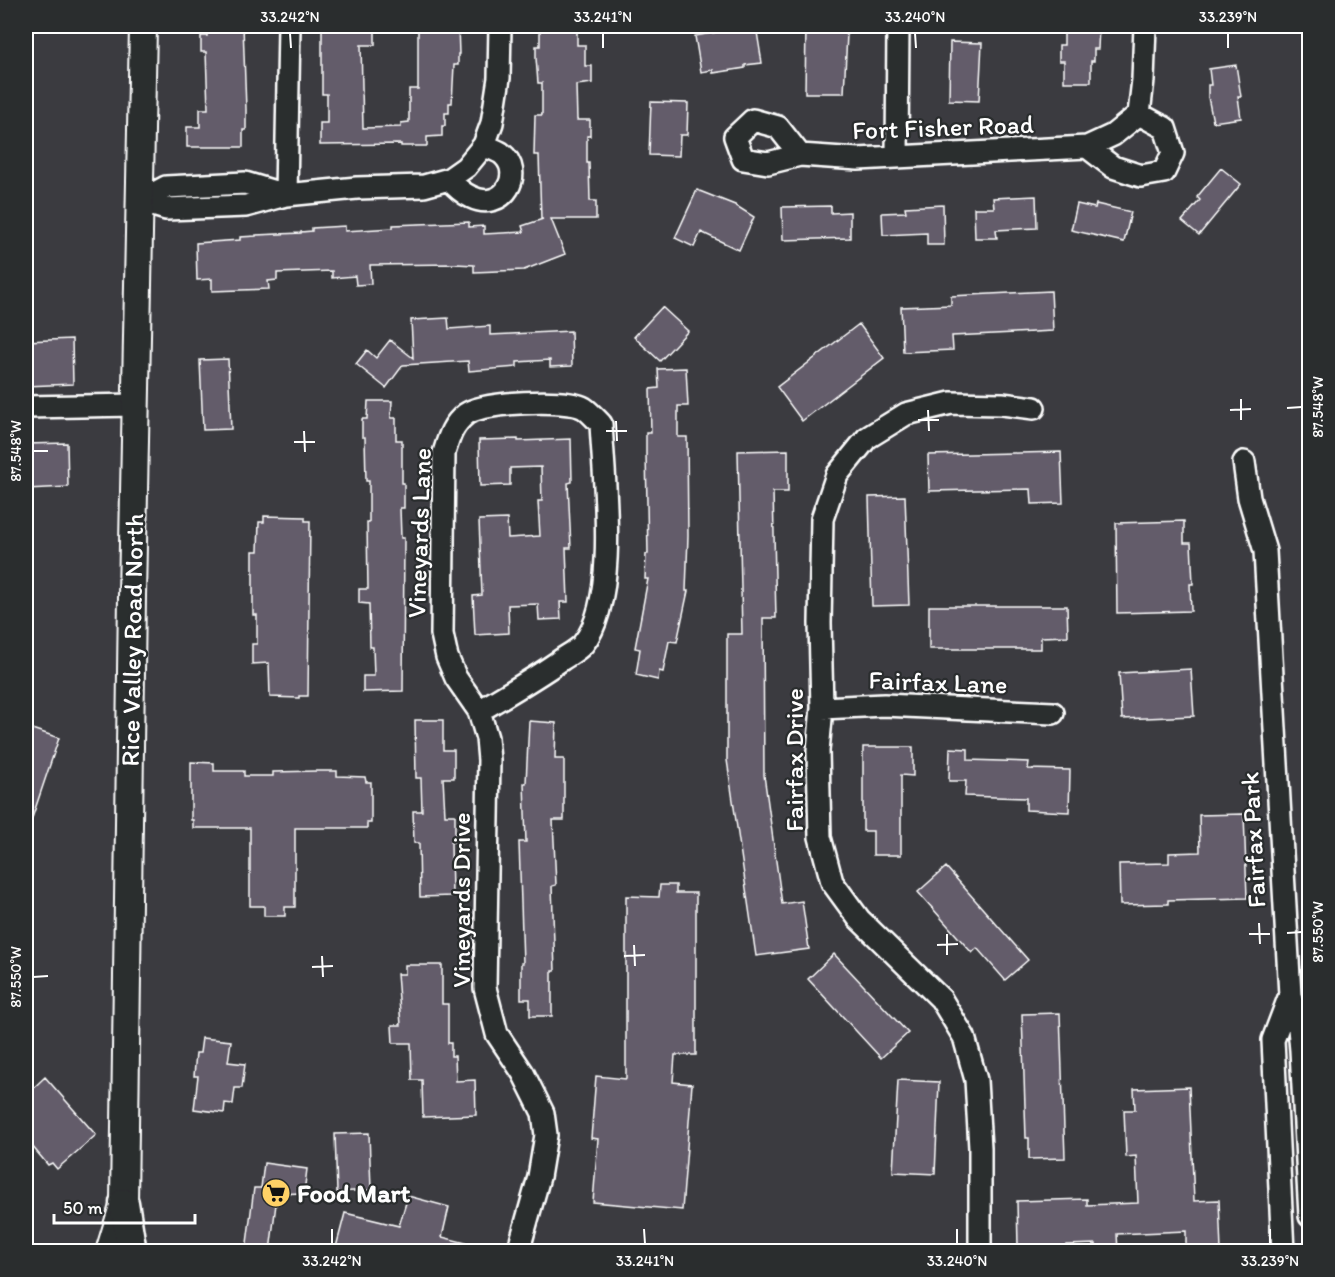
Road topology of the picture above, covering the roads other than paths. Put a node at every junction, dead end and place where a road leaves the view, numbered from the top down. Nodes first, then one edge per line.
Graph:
1 (143, 26) edge
2 (289, 26) edge
3 (500, 26) edge
4 (898, 26) edge
5 (1145, 26) edge
6 (1139, 114) junction
7 (484, 145) junction
8 (1087, 147) junction
9 (800, 155) dead end
10 (897, 155) junction
11 (449, 179) junction
12 (286, 195) junction
13 (140, 201) junction
14 (136, 405) junction
15 (26, 407) edge
16 (1034, 408) dead end
17 (1244, 462) dead end
18 (822, 708) junction
19 (479, 711) junction
20 (1053, 713) dead end
21 (1290, 995) junction
22 (124, 1203) junction
23 (1310, 1216) edge
24 (980, 1250) edge
25 (109, 1251) edge
26 (132, 1251) edge
27 (518, 1251) edge
28 (1283, 1251) edge

1 - 13 street, Rice Valley Road North
2 - 12 street
3 - 7 street
4 - 10 street
5 - 6 street
6 - 8 street, Fort Fisher Road
6 - 8 street
7 - 11 street
7 - 11 street
8 - 10 street, Fort Fisher Road
9 - 10 street, Fort Fisher Road
11 - 12 street
12 - 13 street
13 - 14 street, Rice Valley Road North
14 - 15 street
14 - 22 street, Rice Valley Road North
16 - 18 street, Fairfax Drive
17 - 21 street, Fairfax Park
18 - 20 street, Fairfax Lane
18 - 24 street, Fairfax Drive
19 - 19 street, Vineyards Lane
19 - 27 street, Vineyards Drive
21 - 23 street
21 - 28 street, Fairfax Park
22 - 25 street, Rice Valley Road North
22 - 26 main road

